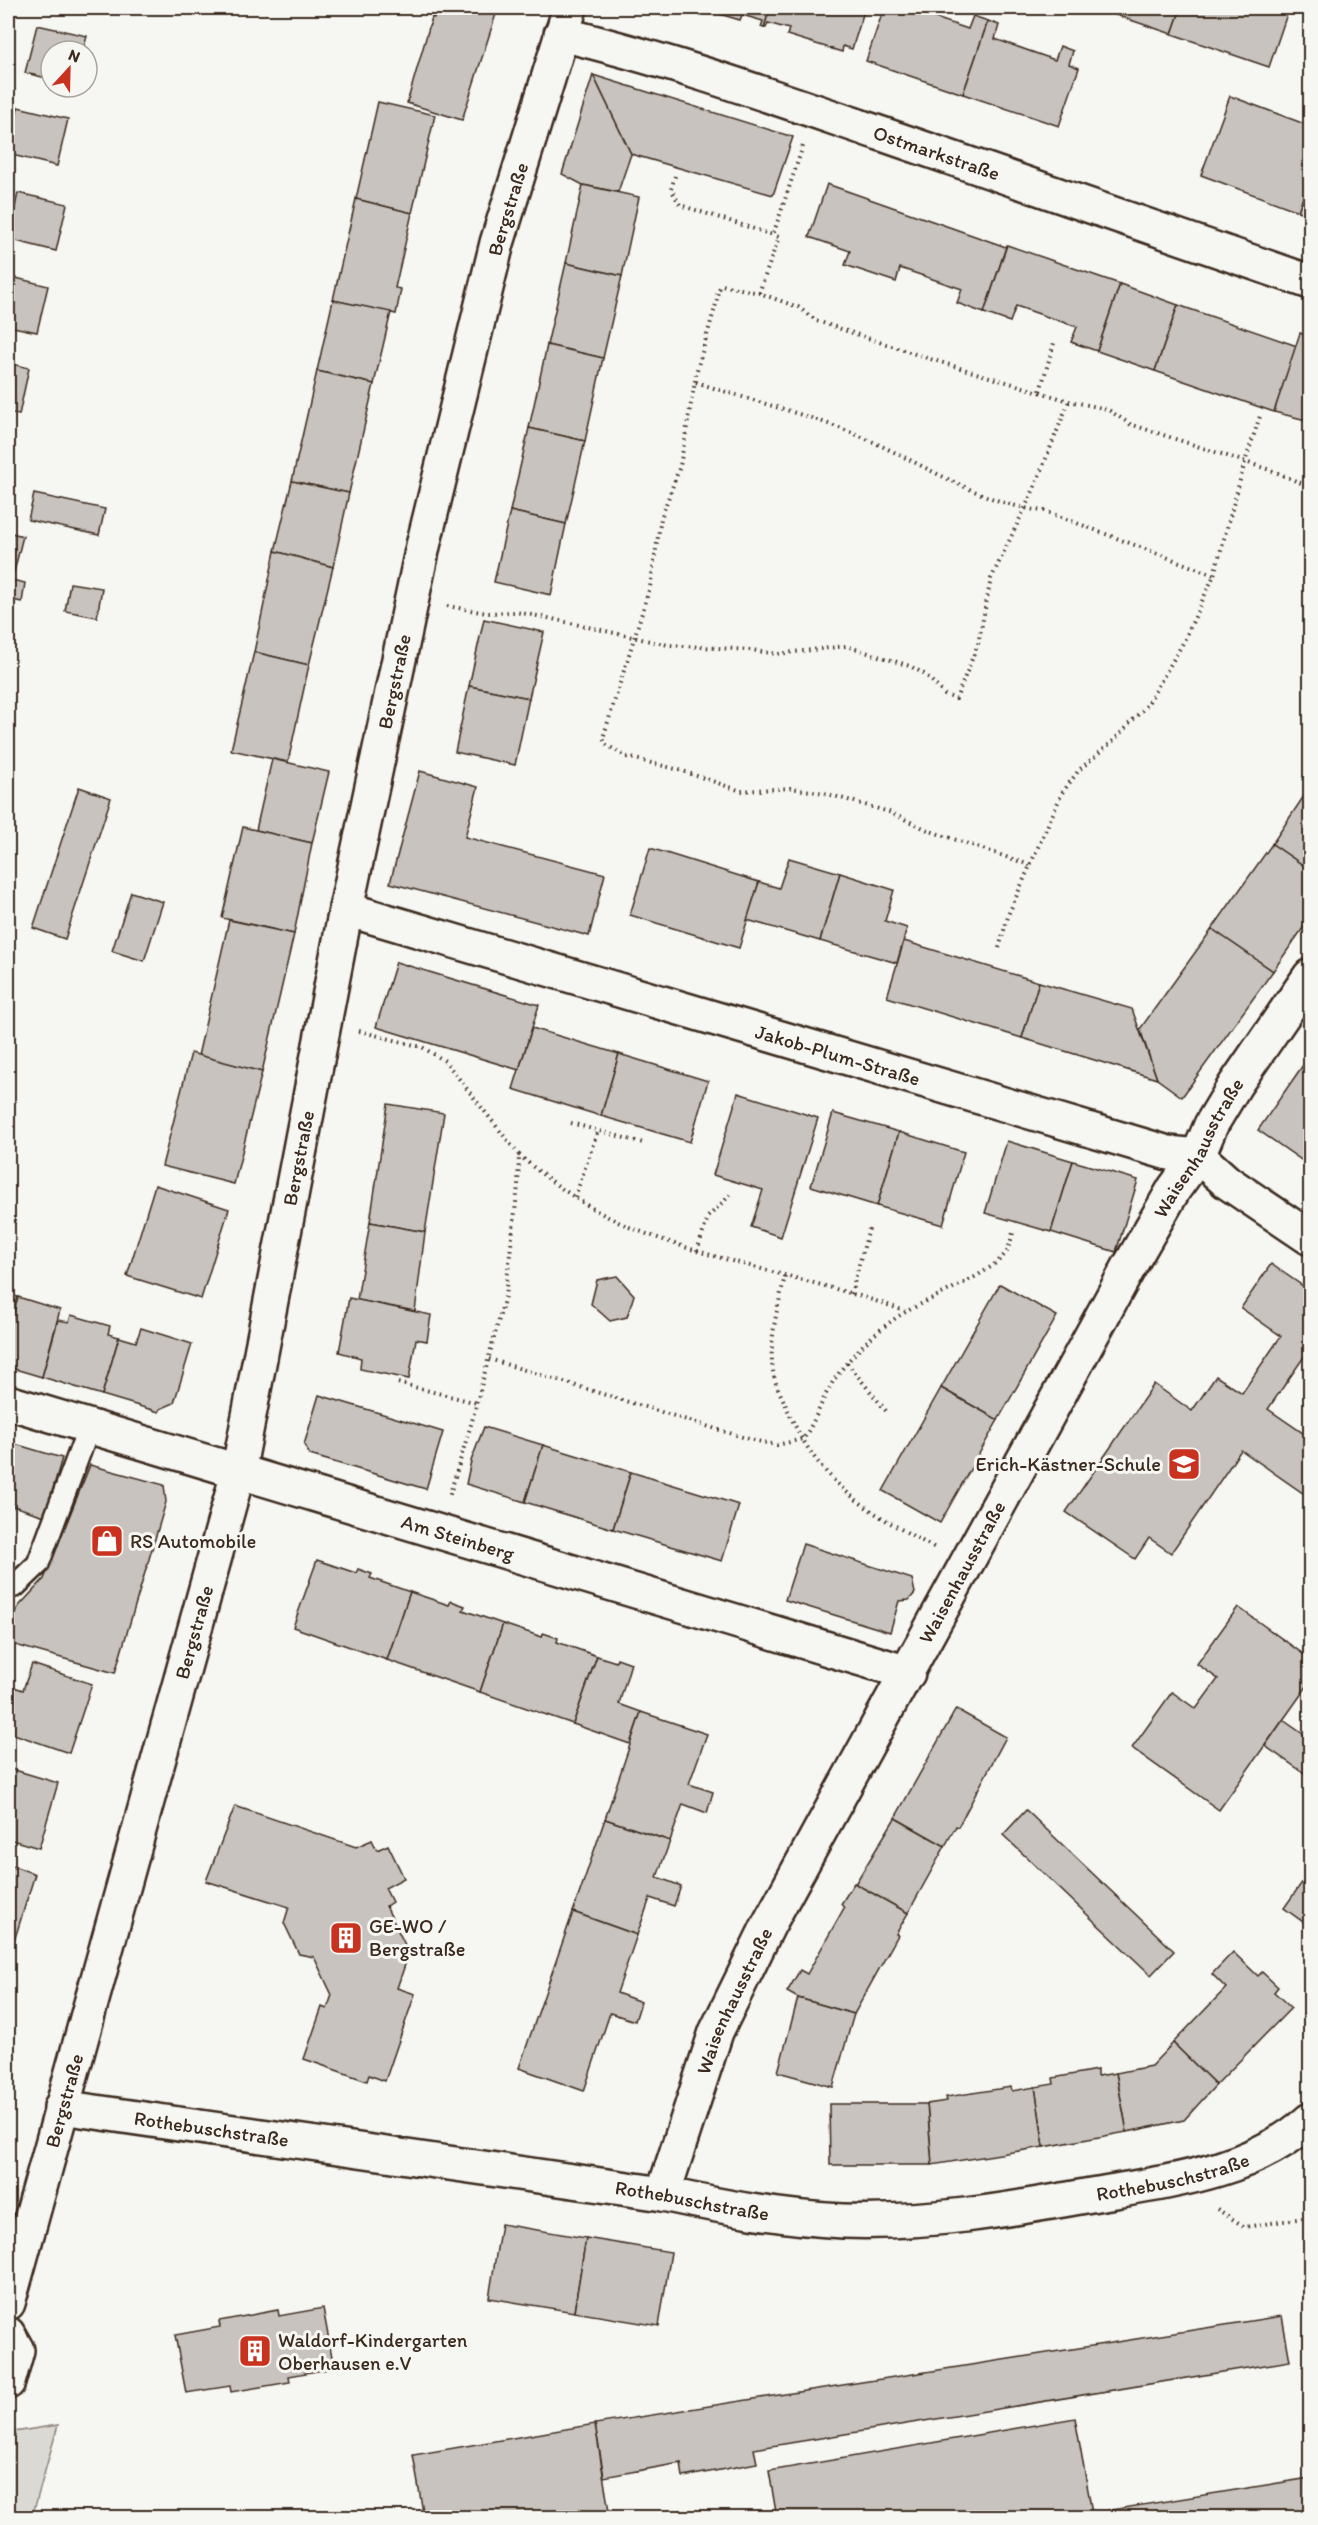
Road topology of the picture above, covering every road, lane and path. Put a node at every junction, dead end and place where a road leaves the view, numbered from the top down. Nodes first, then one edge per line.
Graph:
1 (565, 21) edge
2 (814, 111) junction
3 (675, 176) dead end
4 (773, 235) junction
5 (1311, 282) edge
6 (759, 293) junction
7 (1054, 343) dead end
8 (696, 382) junction
9 (1040, 391) junction
10 (1069, 401) junction
11 (1261, 413) dead end
12 (1245, 462) junction
13 (1311, 487) edge
14 (1024, 509) junction
15 (1214, 575) junction
16 (411, 599) junction
17 (633, 637) junction
18 (1030, 865) junction
19 (346, 909) junction
20 (999, 948) dead end
21 (1311, 976) edge
22 (324, 1024) junction
23 (571, 1122) dead end
24 (598, 1130) junction
25 (643, 1143) dead end
26 (519, 1155) junction
27 (1198, 1156) junction
28 (730, 1195) dead end
29 (575, 1197) junction
30 (870, 1225) dead end
31 (1014, 1229) dead end
32 (1311, 1238) edge
33 (697, 1251) junction
34 (785, 1276) junction
35 (850, 1294) junction
36 (906, 1312) junction
37 (489, 1359) junction
38 (846, 1363) junction
39 (398, 1383) dead end
40 (8, 1402) edge
41 (477, 1403) junction
42 (887, 1412) dead end
43 (89, 1427) junction
44 (803, 1439) junction
45 (238, 1473) junction
46 (438, 1533) junction
47 (967, 1565) junction
48 (8, 1587) edge
49 (908, 1674) junction
50 (61, 2108) junction
51 (1311, 2120) edge
52 (1173, 2181) junction
53 (663, 2194) junction
54 (1311, 2217) edge
55 (12, 2271) edge
56 (8, 2303) edge
57 (8, 2334) edge
58 (8, 2382) edge

1 - 2 street, Ostmarkstraße
1 - 16 street, Bergstraße
2 - 4 path
2 - 5 street, Ostmarkstraße
3 - 4 path
4 - 6 path
6 - 8 path
6 - 9 path
7 - 9 path
8 - 14 path
8 - 17 path
9 - 10 path
10 - 12 path
10 - 14 path
11 - 12 path
12 - 13 path
12 - 15 path
14 - 15 path
14 - 17 path
15 - 18 path
16 - 17 path
16 - 19 street, Bergstraße
17 - 18 path
18 - 20 path
19 - 22 street, Bergstraße
19 - 27 street, Jakob-Plum-Straße
21 - 27 street, Waisenhausstraße
22 - 26 path
22 - 45 street, Bergstraße
23 - 24 path
24 - 25 path
24 - 29 path
26 - 29 path
26 - 37 path
27 - 32 street
27 - 47 street, Waisenhausstraße
28 - 33 path
29 - 33 path
30 - 35 path
31 - 36 path
33 - 34 path
34 - 35 path
34 - 44 path
35 - 36 path
36 - 38 path
37 - 41 path
37 - 44 path
38 - 42 path
38 - 44 path
39 - 41 path
40 - 43 street, Am Steinberg
41 - 46 path
43 - 45 street, Am Steinberg
43 - 48 lane
44 - 47 path
45 - 46 street, Am Steinberg
45 - 50 street, Bergstraße
46 - 49 street, Am Steinberg
47 - 49 street, Waisenhausstraße
49 - 53 street, Waisenhausstraße
50 - 53 street, Rothebuschstraße
50 - 55 street, Bergstraße
51 - 52 street, Rothebuschstraße
52 - 53 street, Rothebuschstraße
52 - 54 path
55 - 56 street, Bergstraße
57 - 58 street

